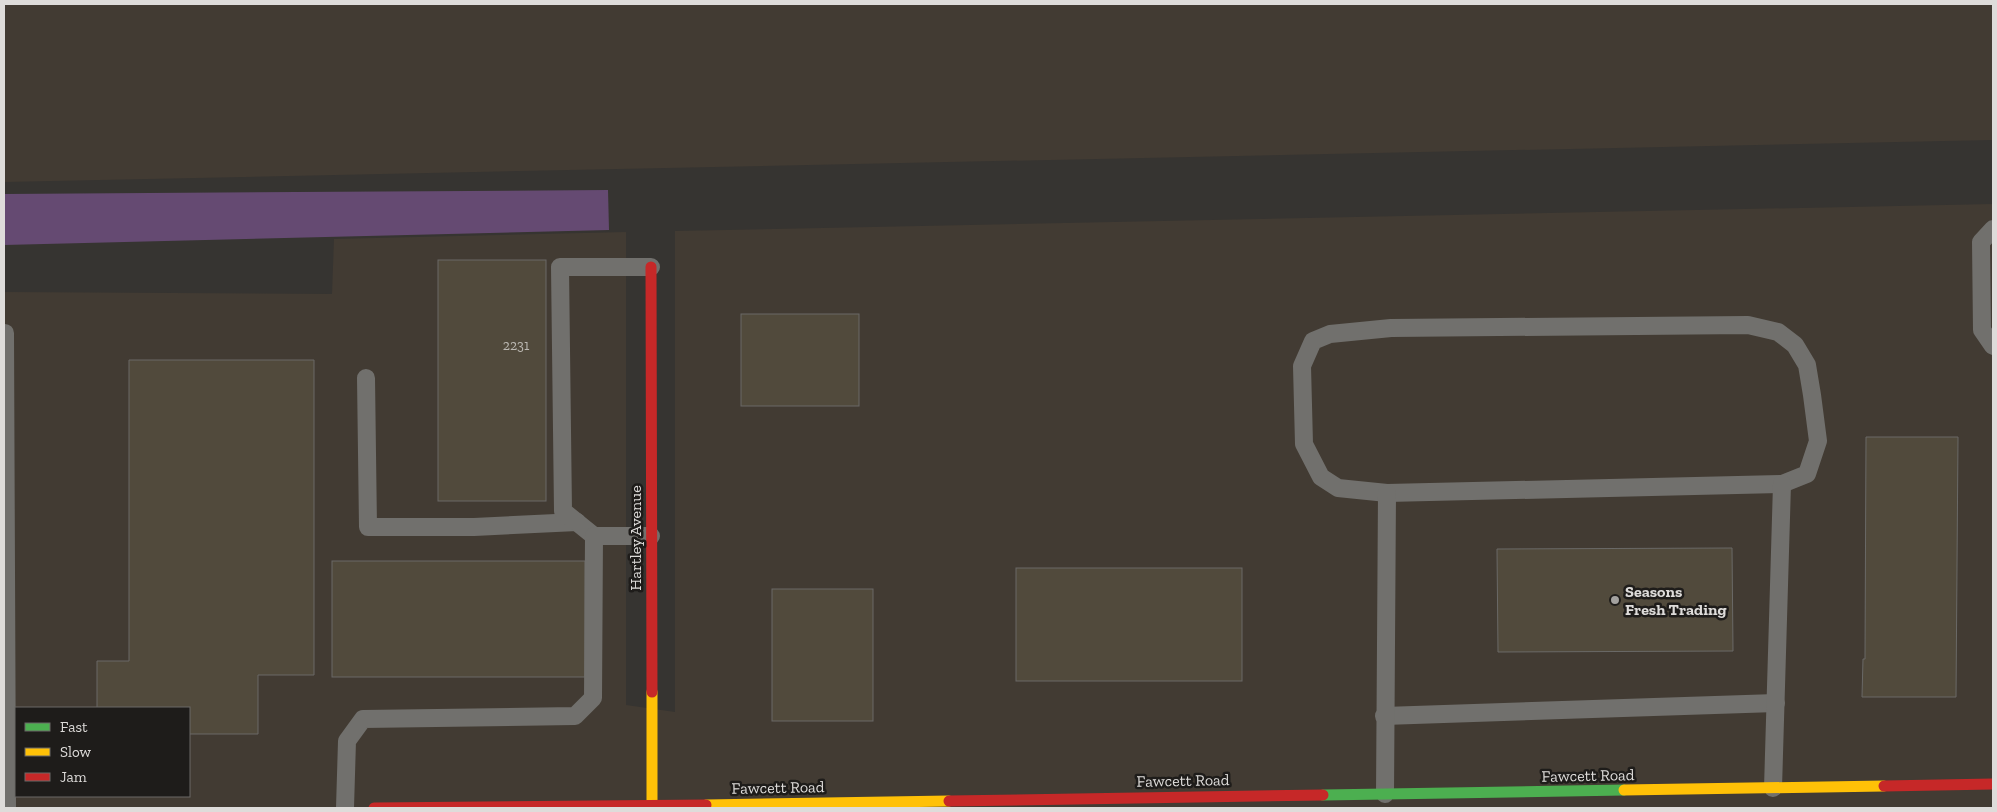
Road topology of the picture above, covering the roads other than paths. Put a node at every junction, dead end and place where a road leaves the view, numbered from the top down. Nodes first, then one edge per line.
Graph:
1 (1993, 229) edge
2 (651, 267) joint
3 (4, 333) edge
4 (1993, 346) edge
5 (366, 378) dead end
6 (1782, 484) junction
7 (1387, 493) junction
8 (577, 522) junction
9 (594, 536) junction
10 (651, 536) junction
11 (1776, 703) junction
12 (1384, 716) junction
13 (1993, 784) edge
14 (1773, 788) junction
15 (1385, 794) junction
16 (1115, 803) edge
17 (652, 807) edge
18 (6, 808) edge
19 (345, 808) edge
20 (374, 808) edge

1 - 4 lane
2 - 8 lane
2 - 10 street, Hartley Avenue
3 - 18 lane
5 - 8 lane
6 - 7 lane
6 - 7 lane
6 - 11 lane
7 - 12 lane
8 - 9 lane
9 - 10 lane
9 - 19 lane
10 - 17 street, Hartley Avenue
11 - 12 lane
11 - 14 lane
12 - 15 lane
13 - 14 street, Fawcett Road
14 - 15 street, Fawcett Road
15 - 16 street, Fawcett Road
16 - 17 street, Fawcett Road
17 - 20 street, Fawcett Road

